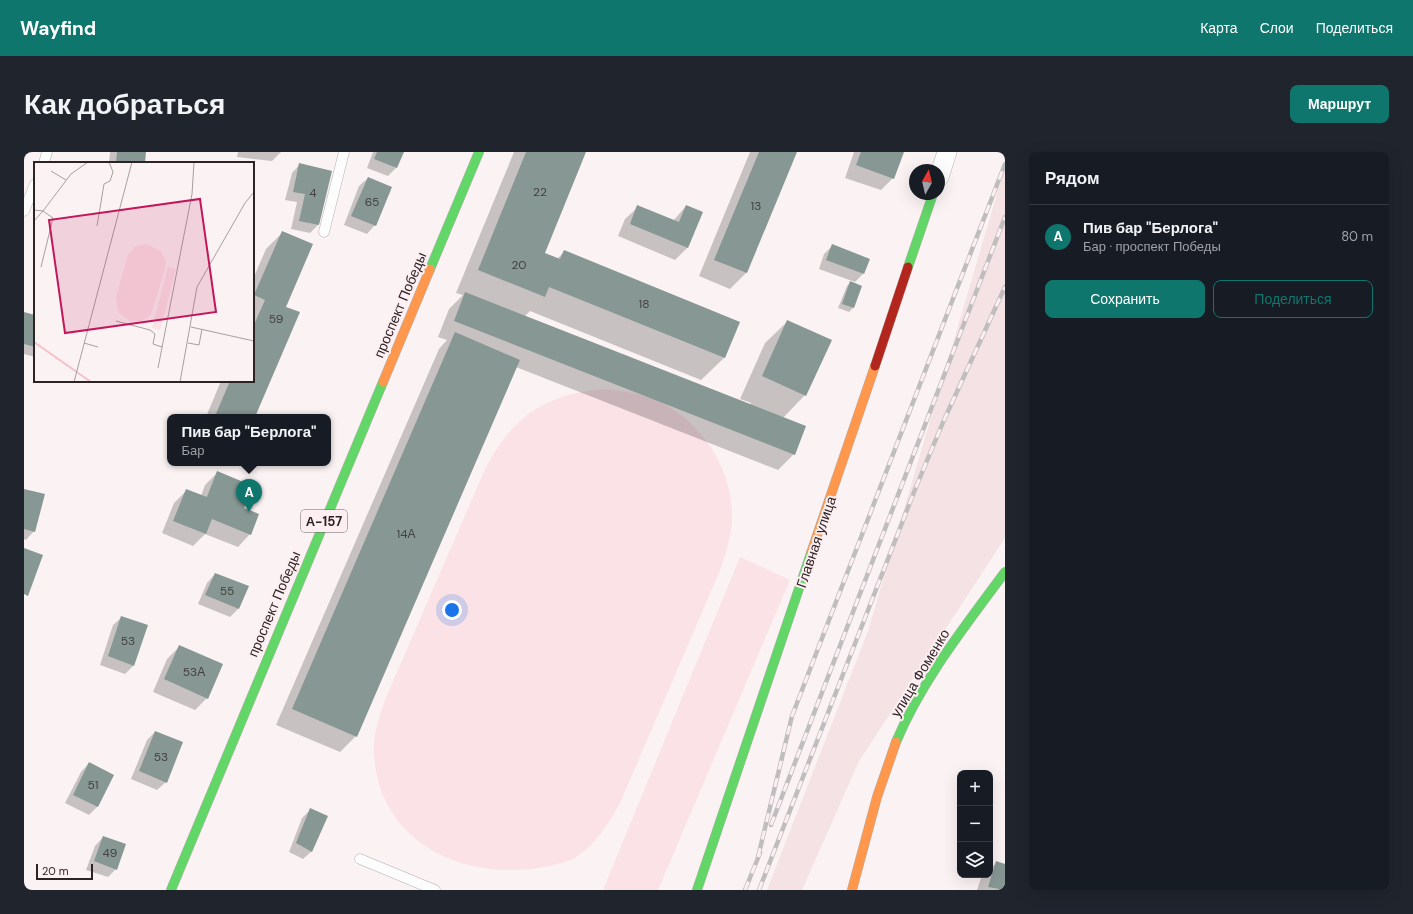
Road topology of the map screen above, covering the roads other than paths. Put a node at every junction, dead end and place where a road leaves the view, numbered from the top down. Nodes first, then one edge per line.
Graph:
1 (47, 152) edge
2 (344, 152) edge
3 (478, 152) edge
4 (947, 152) edge
5 (44, 162) edge
6 (943, 164) edge
7 (34, 186) edge
8 (931, 200) edge
9 (24, 211) edge
10 (324, 232) dead end
11 (1005, 572) edge
12 (360, 859) dead end
13 (171, 890) edge
14 (435, 890) edge
15 (697, 890) edge
16 (852, 890) edge

1 - 5 lane
2 - 10 lane
3 - 13 street, проспект Победы / А-157
4 - 6 street
7 - 9 lane
8 - 15 street, Главная улица
11 - 16 street, улица Фоменко
12 - 14 lane

